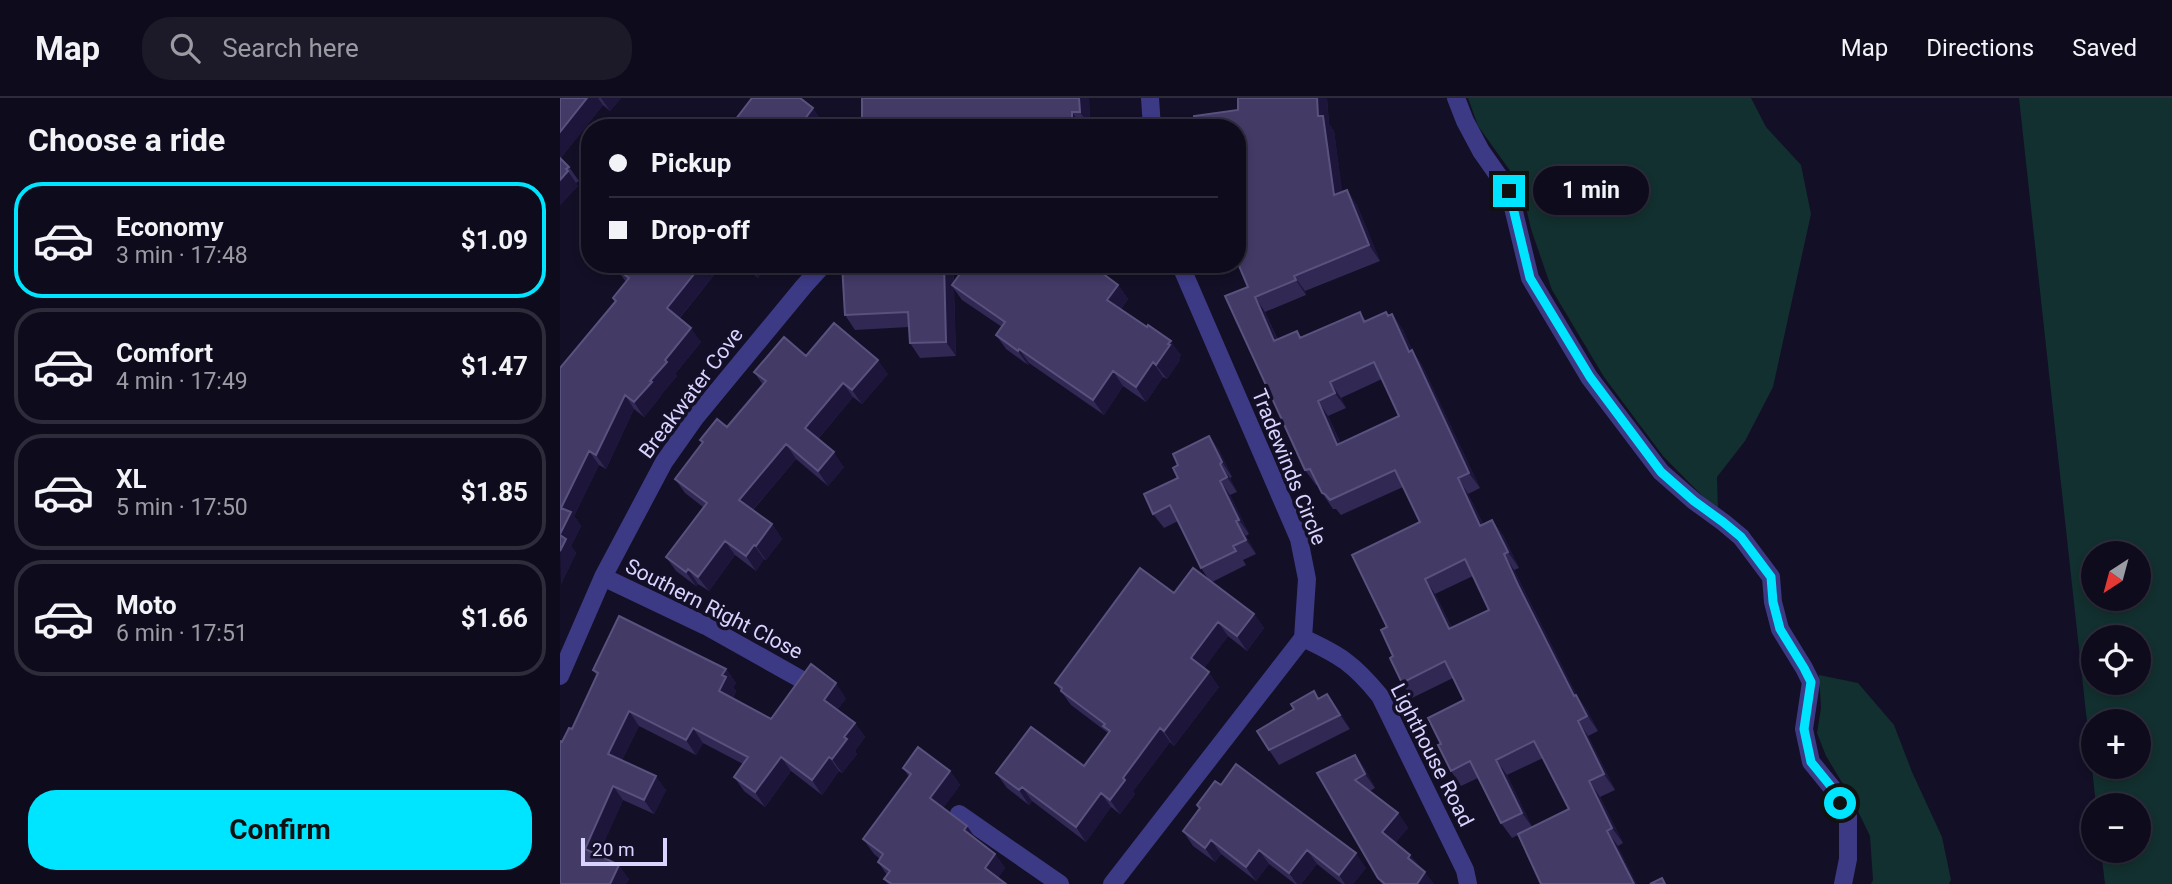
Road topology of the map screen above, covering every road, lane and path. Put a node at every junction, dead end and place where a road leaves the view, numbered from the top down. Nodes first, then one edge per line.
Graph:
1 (1150, 98) edge
2 (1456, 98) edge
3 (1151, 119) edge
4 (816, 273) edge
5 (1184, 273) edge
6 (603, 577) junction
7 (1303, 638) junction
8 (560, 676) edge
9 (804, 681) edge
10 (959, 814) dead end
11 (1060, 884) edge
12 (1112, 884) edge
13 (1468, 884) edge
14 (1843, 884) edge

1 - 3 street
2 - 14 street
4 - 6 street, Breakwater Cove
5 - 7 street, Tradewinds Circle
6 - 8 street, Breakwater Cove
6 - 9 street, Southern Right Close
7 - 12 street
7 - 13 street, Lighthouse Road
10 - 11 street

